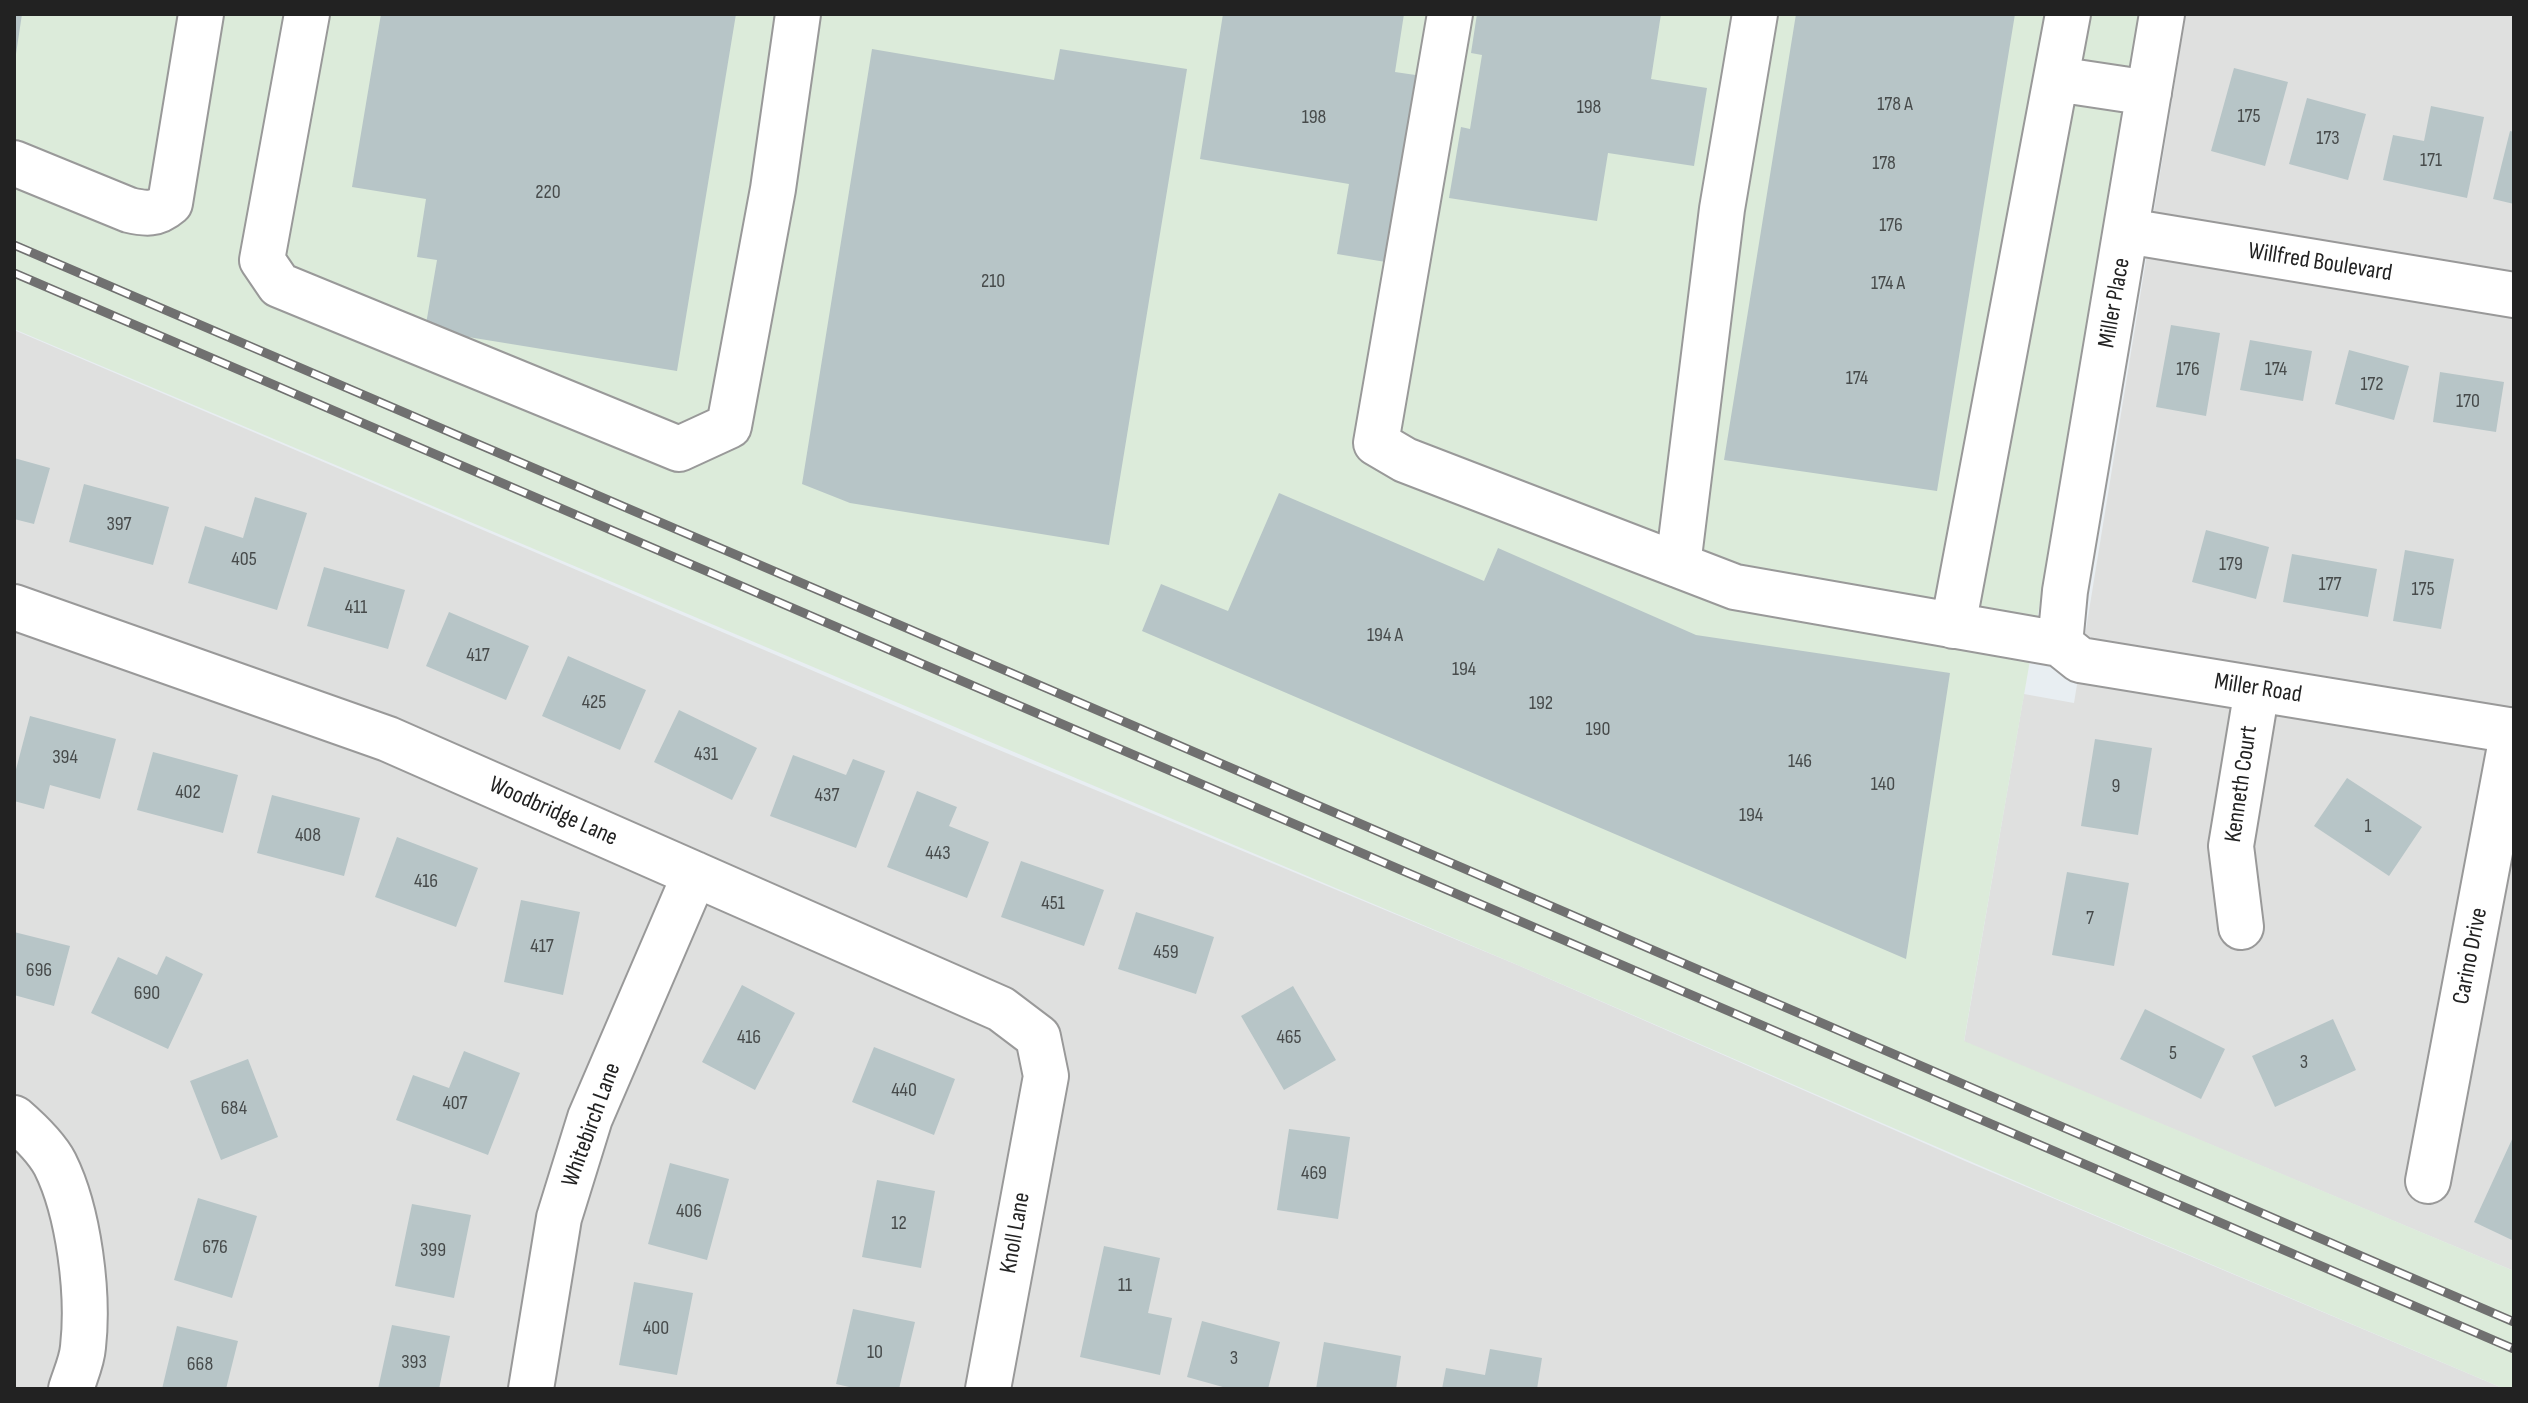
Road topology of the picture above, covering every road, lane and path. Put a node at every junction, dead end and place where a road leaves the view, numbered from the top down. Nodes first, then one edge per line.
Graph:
1 (201, 14) edge
2 (307, 14) edge
3 (798, 14) edge
4 (1450, 14) edge
5 (1755, 14) edge
6 (2068, 14) edge
7 (2162, 14) edge
8 (2056, 79) junction
9 (2149, 93) junction
10 (14, 163) edge
11 (2127, 231) junction
12 (2514, 295) edge
13 (1678, 565) junction
14 (14, 607) edge
15 (1953, 626) junction
16 (2060, 644) junction
17 (2257, 689) junction
18 (2514, 730) edge
19 (695, 874) junction
20 (2241, 927) dead end
21 (1046, 1076) joint
22 (14, 1118) edge
23 (2428, 1181) dead end
24 (71, 1389) edge
25 (531, 1389) edge
26 (988, 1389) edge

1 - 10 street
2 - 3 street
4 - 13 street, Miller Road
5 - 13 street
6 - 8 street
7 - 9 street, Miller Place
8 - 9 street
8 - 15 street
9 - 11 street, Miller Place
11 - 12 street, Willfred Boulevard
11 - 16 street, Miller Place
13 - 15 street, Miller Road
14 - 19 street, Woodbridge Lane
15 - 16 street, Miller Road
16 - 17 street, Miller Road
17 - 18 street, Miller Road
17 - 20 street, Kenneth Court
18 - 23 street, Carino Drive
19 - 21 street, Woodbridge Lane
19 - 25 street, Whitebirch Lane
21 - 26 street, Knoll Lane
22 - 24 street

